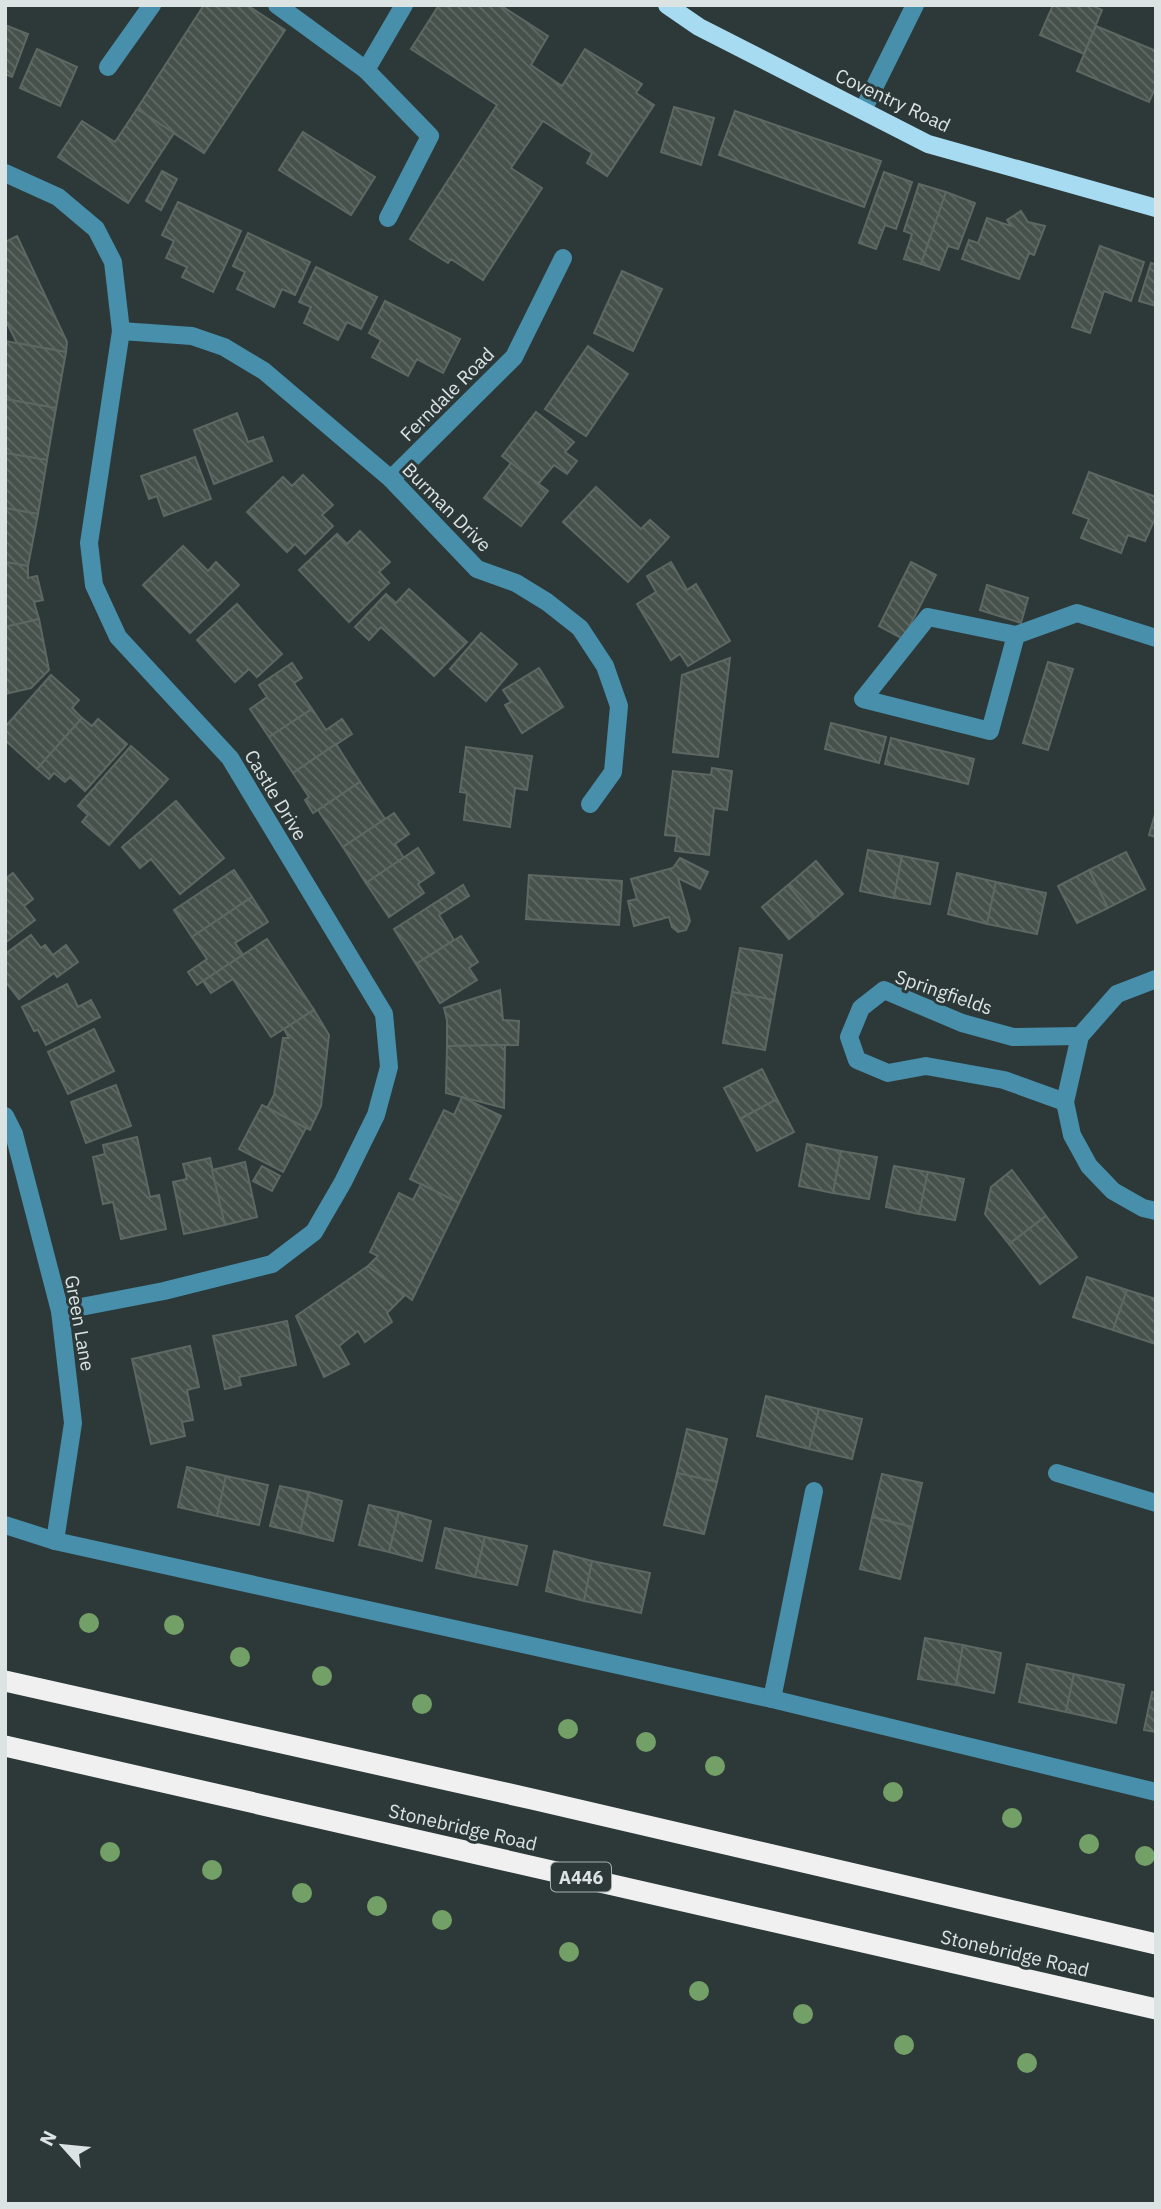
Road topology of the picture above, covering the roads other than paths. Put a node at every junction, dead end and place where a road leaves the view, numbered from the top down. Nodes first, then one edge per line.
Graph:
1 (152, 5) edge
2 (277, 5) edge
3 (404, 5) edge
4 (667, 5) edge
5 (915, 5) edge
6 (108, 67) dead end
7 (366, 70) junction
8 (863, 110) junction
9 (5, 173) edge
10 (1156, 208) edge
11 (388, 218) dead end
12 (563, 258) dead end
13 (121, 331) junction
14 (391, 479) junction
15 (1016, 635) junction
16 (1156, 638) edge
17 (590, 804) dead end
18 (1156, 979) edge
19 (1080, 1036) junction
20 (1065, 1102) junction
21 (5, 1116) edge
22 (1156, 1211) edge
23 (60, 1311) junction
24 (1057, 1473) dead end
25 (814, 1491) dead end
26 (1156, 1503) edge
27 (5, 1525) edge
28 (55, 1541) junction
29 (5, 1681) edge
30 (772, 1699) junction
31 (5, 1746) edge
32 (1156, 1792) edge
33 (1156, 1944) edge
34 (1156, 2009) edge

1 - 6 street
2 - 7 street
3 - 7 street
4 - 8 main road, Coventry Road
5 - 8 street
7 - 11 street
8 - 10 main road, Coventry Road
9 - 13 street, Castle Drive
12 - 14 street, Ferndale Road
13 - 14 street, Burman Drive
13 - 23 street, Castle Drive
14 - 17 street, Burman Drive
15 - 15 street
15 - 16 street
18 - 19 street
19 - 20 street
19 - 20 street, Springfields
20 - 22 street
21 - 23 street, Green Lane
23 - 28 street, Green Lane
24 - 26 street
25 - 30 street
27 - 28 street
28 - 30 street
29 - 33 highway, Stonebridge Road
30 - 32 street
31 - 34 highway, Stonebridge Road / A446

